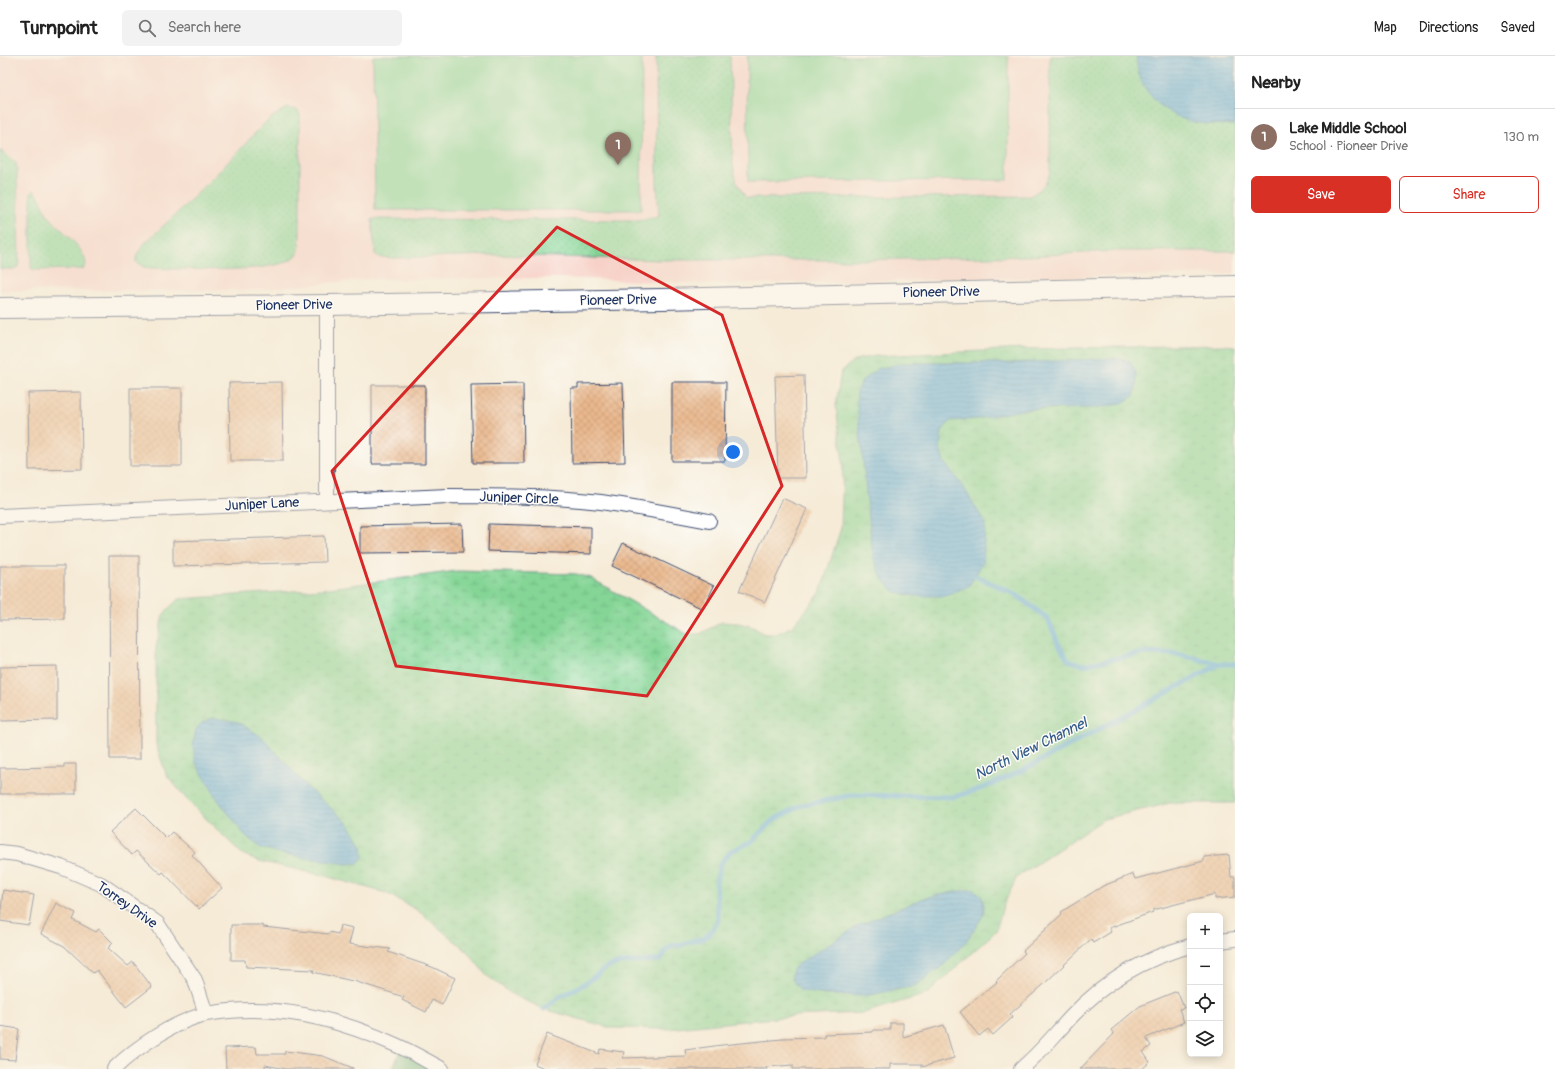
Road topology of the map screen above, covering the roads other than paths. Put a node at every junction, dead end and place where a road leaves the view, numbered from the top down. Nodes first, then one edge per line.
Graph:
1 (1235, 286) edge
2 (327, 305) junction
3 (0, 308) edge
4 (327, 501) junction
5 (0, 516) edge
6 (709, 521) dead end
7 (0, 852) edge
8 (1235, 939) edge
9 (1223, 941) edge
10 (1187, 947) edge
11 (206, 1014) junction
12 (114, 1069) edge
13 (442, 1069) edge
14 (1021, 1069) edge

1 - 2 street, Pioneer Drive
2 - 3 street, Pioneer Drive
2 - 4 street
4 - 5 street, Juniper Lane
4 - 6 street, Juniper Circle
7 - 11 street, Torrey Drive
8 - 9 street
10 - 14 street
11 - 12 street
11 - 13 street

